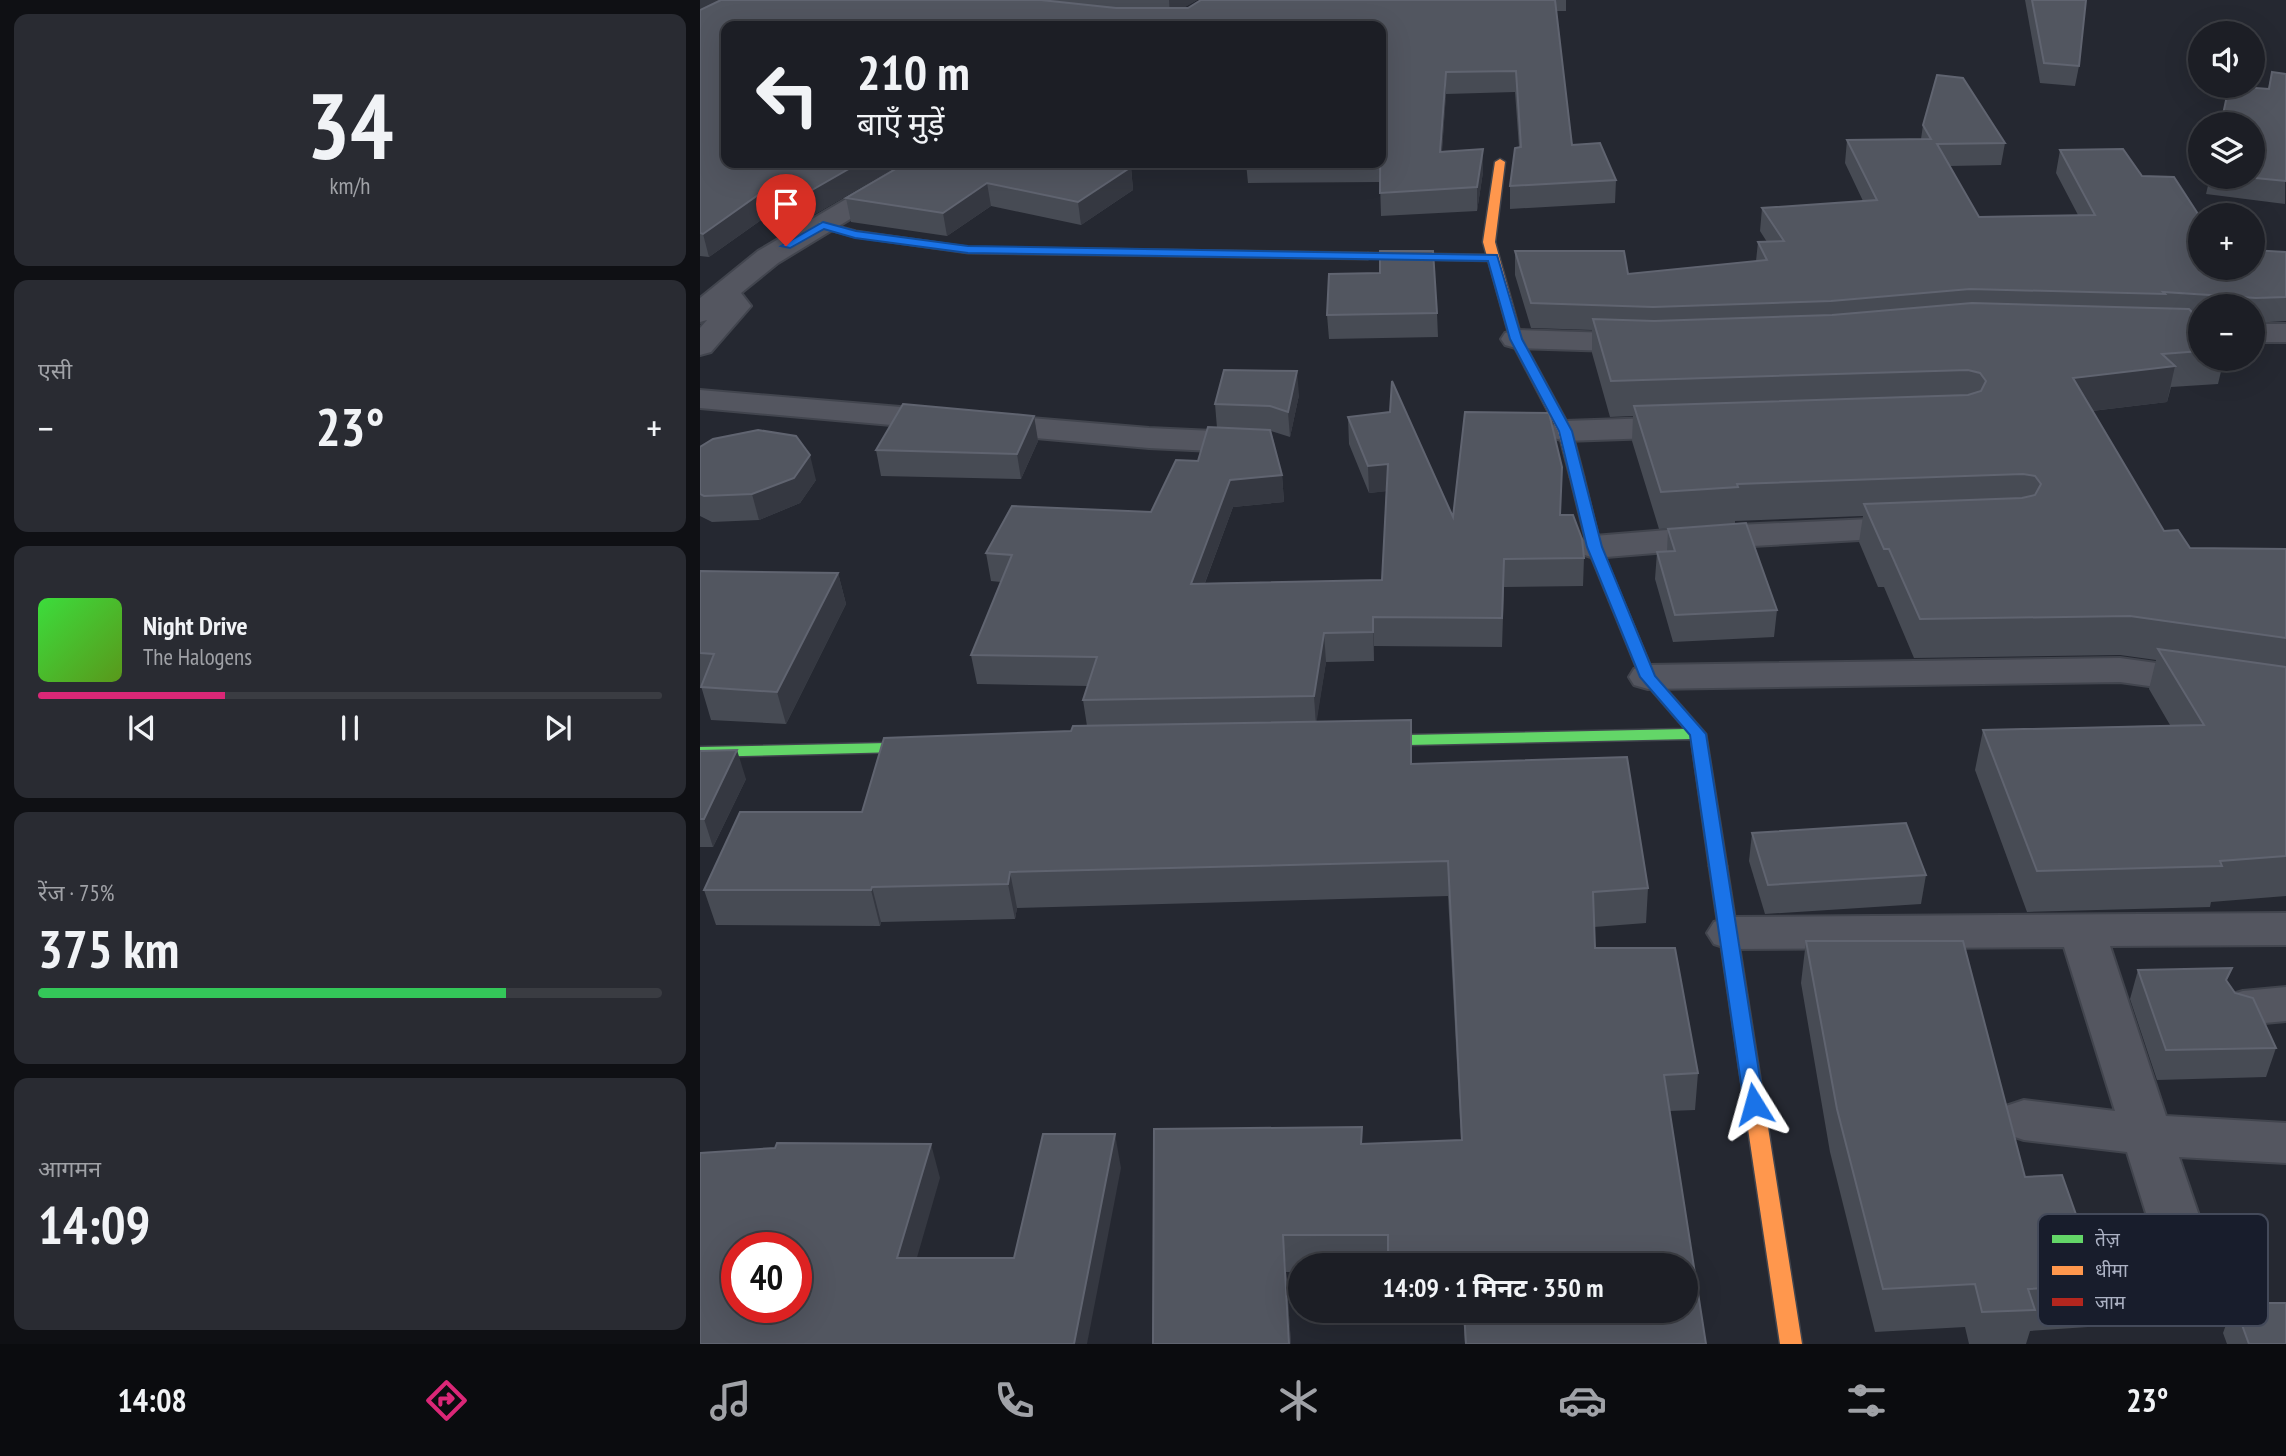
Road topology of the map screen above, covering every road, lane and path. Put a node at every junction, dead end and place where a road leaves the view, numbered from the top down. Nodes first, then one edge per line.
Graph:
1 (1500, 162) dead end
2 (917, 168) edge
3 (823, 225) junction
4 (1493, 258) junction
5 (728, 290) junction
6 (700, 313) edge
7 (2265, 333) edge
8 (2286, 333) edge
9 (1516, 339) junction
10 (1679, 343) edge
11 (700, 346) edge
12 (700, 399) edge
13 (1716, 426) edge
14 (1565, 431) junction
15 (1272, 444) edge
16 (1949, 526) edge
17 (1594, 547) junction
18 (1648, 677) junction
19 (2286, 694) edge
20 (1698, 734) junction
21 (1344, 741) edge
22 (946, 747) edge
23 (700, 752) edge
24 (2286, 929) edge
25 (2082, 931) junction
26 (1730, 933) junction
27 (2024, 1120) dead end
28 (2147, 1135) junction
29 (2286, 1143) edge
30 (2172, 1214) edge
31 (1791, 1344) edge

1 - 4 street
2 - 3 street
3 - 4 street
3 - 5 street
4 - 9 street
5 - 6 street
5 - 11 street
7 - 8 street
9 - 10 street
9 - 14 street
12 - 15 street
13 - 14 street
14 - 17 street
16 - 17 street
17 - 18 street
18 - 19 street
18 - 20 street
20 - 21 street
20 - 26 street
22 - 23 street
24 - 25 street
25 - 26 street
25 - 28 street
26 - 31 street
27 - 28 street
28 - 29 street
28 - 30 street

